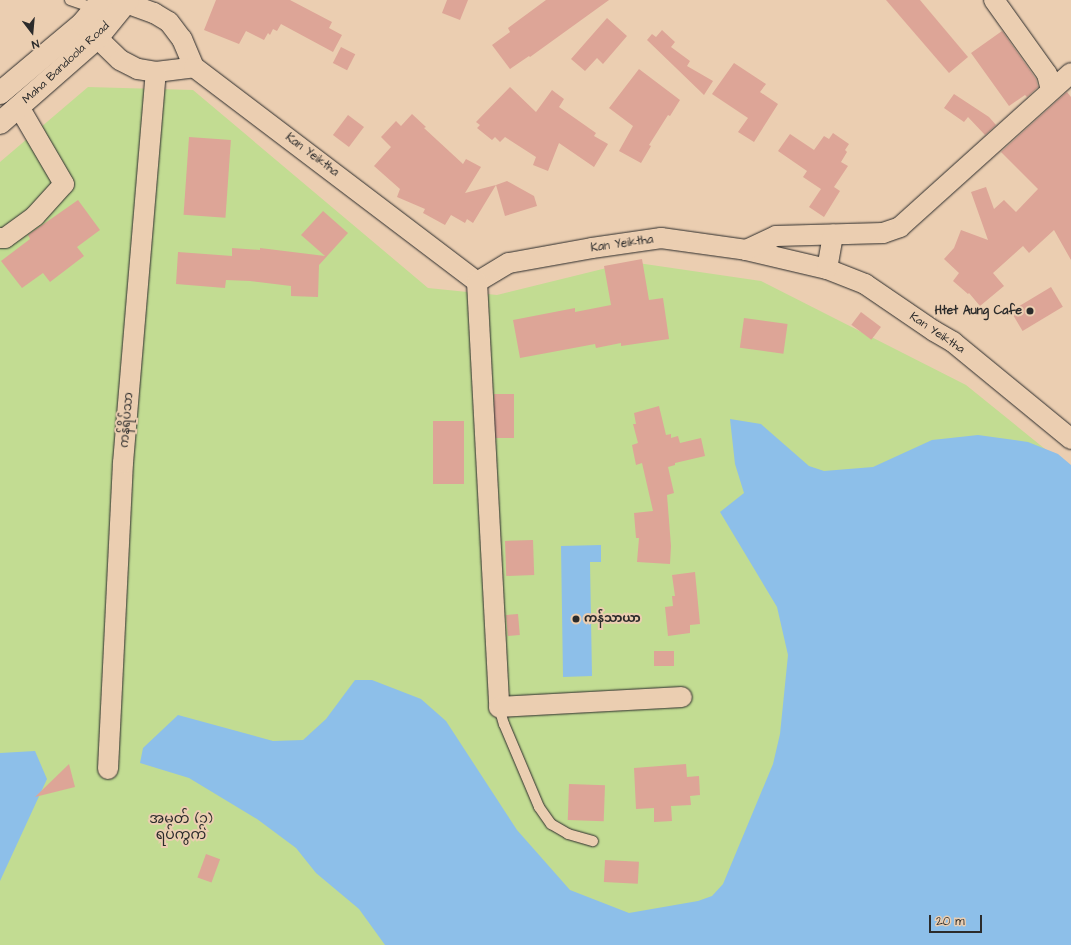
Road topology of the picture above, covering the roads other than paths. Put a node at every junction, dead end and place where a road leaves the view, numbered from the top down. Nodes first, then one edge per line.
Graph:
1 (70, 0) edge
2 (994, 0) edge
3 (108, 12) edge
4 (194, 67) junction
5 (156, 72) junction
6 (1071, 73) edge
7 (1051, 90) junction
8 (0, 93) edge
9 (19, 107) junction
10 (0, 123) edge
11 (833, 235) junction
12 (0, 238) edge
13 (746, 250) junction
14 (827, 269) junction
15 (477, 282) junction
16 (1071, 439) edge
17 (682, 697) dead end
18 (498, 707) junction
19 (108, 769) dead end
20 (594, 841) dead end

1 - 3 lane
2 - 7 street
3 - 4 street
3 - 5 street
3 - 8 main road, Maha Bandoola Road
3 - 9 main road, Maha Bandoola Road
4 - 5 street
4 - 15 street, Kan Yeiktha
5 - 19 street, ကန်ရိပ်သာ
6 - 7 street
7 - 11 street
9 - 10 main road, Maha Bandoola Road
9 - 12 street
11 - 13 street
11 - 14 street
13 - 14 street, Kan Yeiktha
13 - 15 street, Kan Yeiktha
14 - 16 street, Kan Yeiktha
15 - 18 street
17 - 18 street
18 - 20 lane

